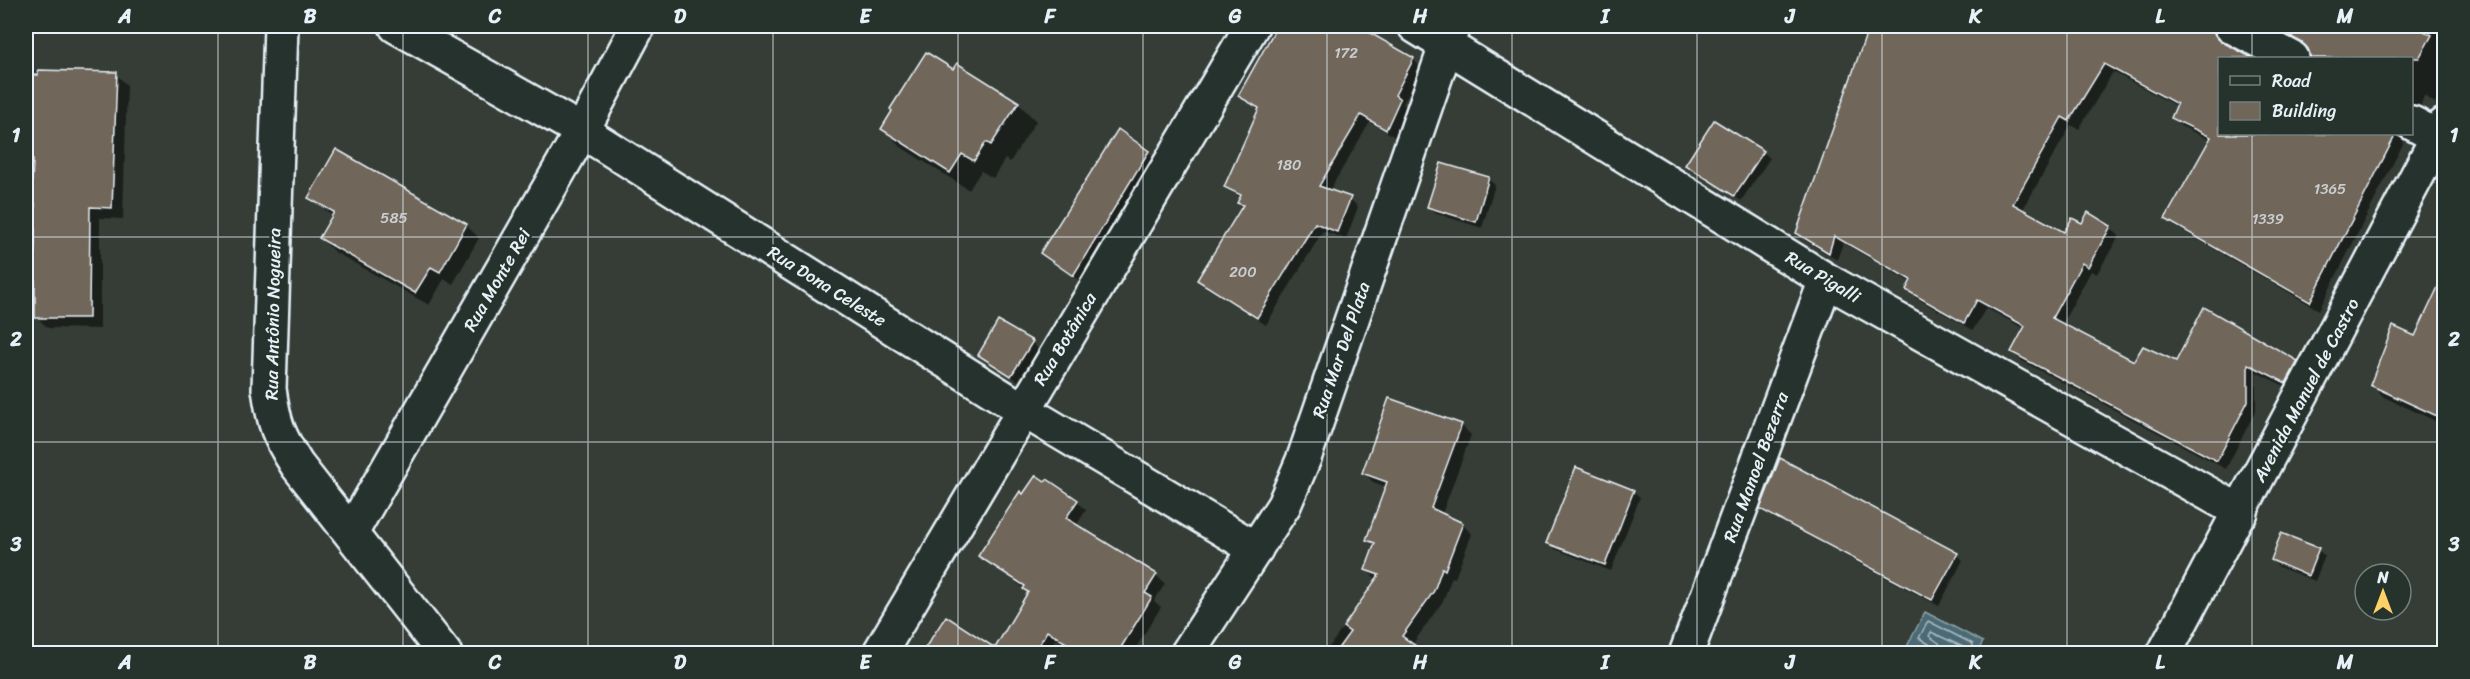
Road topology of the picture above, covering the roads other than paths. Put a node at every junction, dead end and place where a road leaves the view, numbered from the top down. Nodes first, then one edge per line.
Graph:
1 (281, 26) edge
2 (396, 26) edge
3 (638, 26) edge
4 (1252, 26) edge
5 (1415, 26) edge
6 (2231, 26) edge
7 (1450, 35) edge
8 (2290, 57) edge
9 (2431, 128) edge
10 (582, 131) junction
11 (1826, 280) junction
12 (1023, 410) junction
13 (2241, 512) junction
14 (351, 533) junction
15 (1256, 549) junction
16 (446, 654) edge
17 (879, 654) edge
18 (1187, 654) edge
19 (1686, 654) edge
20 (2164, 654) edge

1 - 14 street, Rua Antônio Nogueira
2 - 10 street, Rua Dona Celeste
3 - 10 street, Rua Monte Rei
4 - 12 street, Rua Botânica
5 - 7 street, Rua Pigalli
6 - 8 street
7 - 11 street, Rua Pigalli
7 - 15 street, Rua Mar Del Plata
9 - 13 street, Avenida Manuel de Castro
10 - 12 street, Rua Dona Celeste
10 - 14 street, Rua Monte Rei
11 - 13 street, Rua Pigalli
11 - 19 street, Rua Manoel Bezerra
12 - 15 street, Rua Dona Celeste
12 - 17 street, Rua Botânica
13 - 20 street, Avenida Manuel de Castro
14 - 16 street, Rua Antônio Nogueira
15 - 18 street, Rua Mar Del Plata

